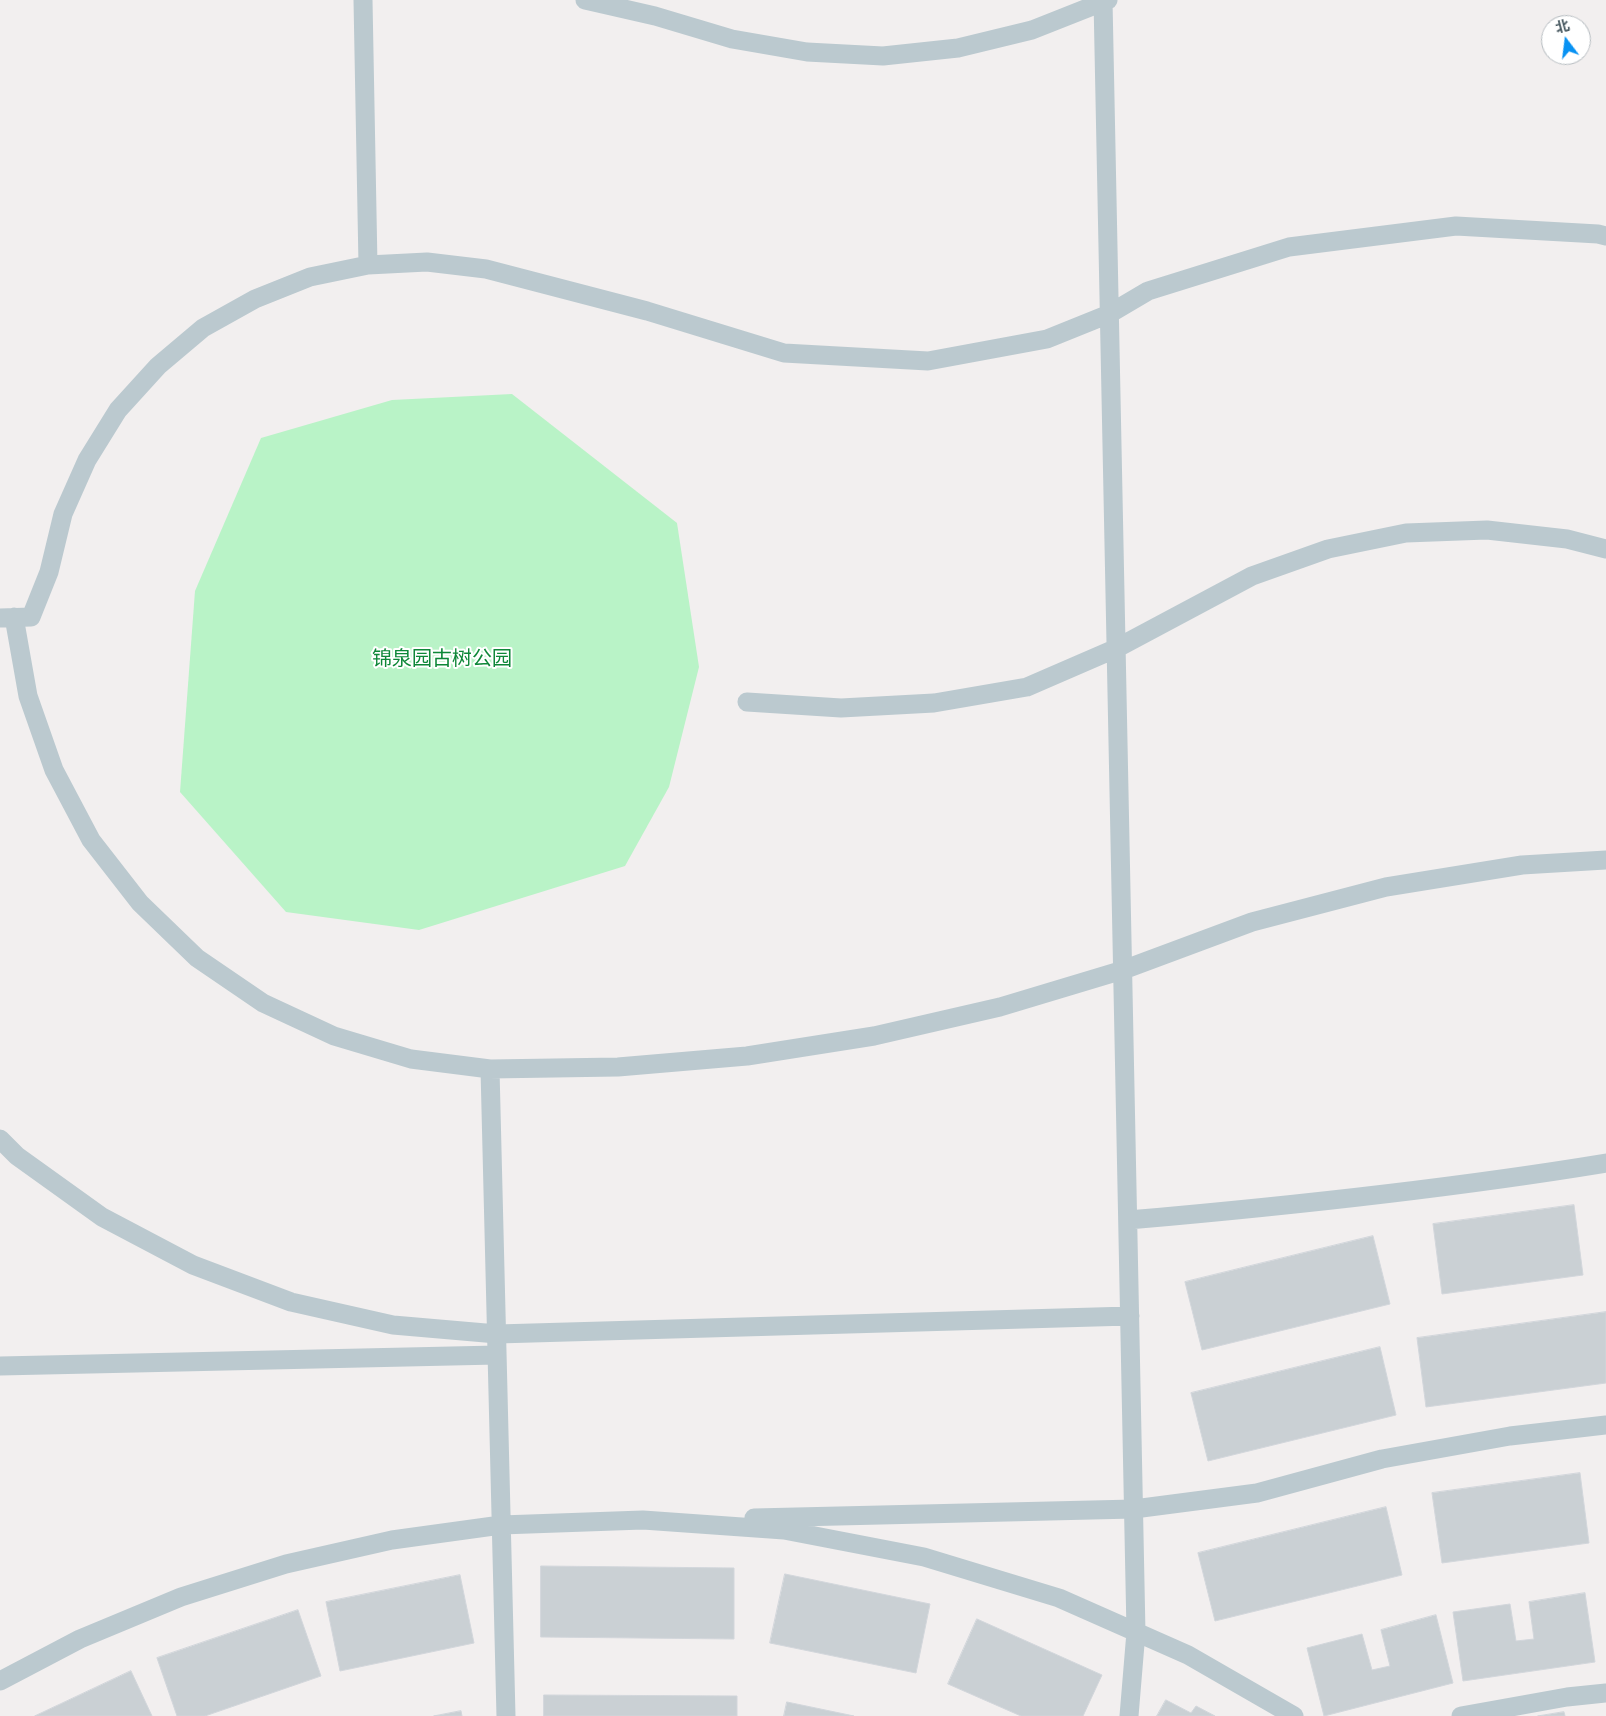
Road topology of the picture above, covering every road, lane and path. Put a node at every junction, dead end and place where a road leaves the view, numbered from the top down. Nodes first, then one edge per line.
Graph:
1 (363, 0) edge
2 (585, 0) edge
3 (1104, 1) edge
4 (1606, 236) edge
5 (368, 265) junction
6 (1109, 314) junction
7 (1606, 549) edge
8 (7, 618) edge
9 (1117, 648) junction
10 (747, 702) dead end
11 (1606, 860) edge
12 (1123, 970) junction
13 (490, 1069) junction
14 (0, 1140) edge
15 (1606, 1163) edge
16 (1128, 1220) junction
17 (1130, 1316) junction
18 (497, 1334) junction
19 (497, 1355) junction
20 (0, 1366) edge
21 (1606, 1425) edge
22 (1134, 1509) junction
23 (643, 1520) junction
24 (501, 1525) junction
25 (1136, 1632) junction
26 (0, 1681) edge
27 (1606, 1693) edge
28 (506, 1716) edge
29 (1129, 1716) edge
30 (1294, 1716) edge
31 (1461, 1716) edge

1 - 5 lane
2 - 3 lane
3 - 6 lane
4 - 6 lane
5 - 6 lane
5 - 8 lane
6 - 9 lane
7 - 9 lane
8 - 13 lane
9 - 10 lane
9 - 12 lane
11 - 12 lane
12 - 13 lane
12 - 16 lane
13 - 18 lane
14 - 18 lane
15 - 16 lane
16 - 17 lane
17 - 18 lane
17 - 22 lane
18 - 19 lane
19 - 20 lane
19 - 24 lane
21 - 22 lane
22 - 23 lane
22 - 25 lane
23 - 24 lane
23 - 25 lane
24 - 26 lane
24 - 28 lane
25 - 29 lane
25 - 30 lane
27 - 31 lane

